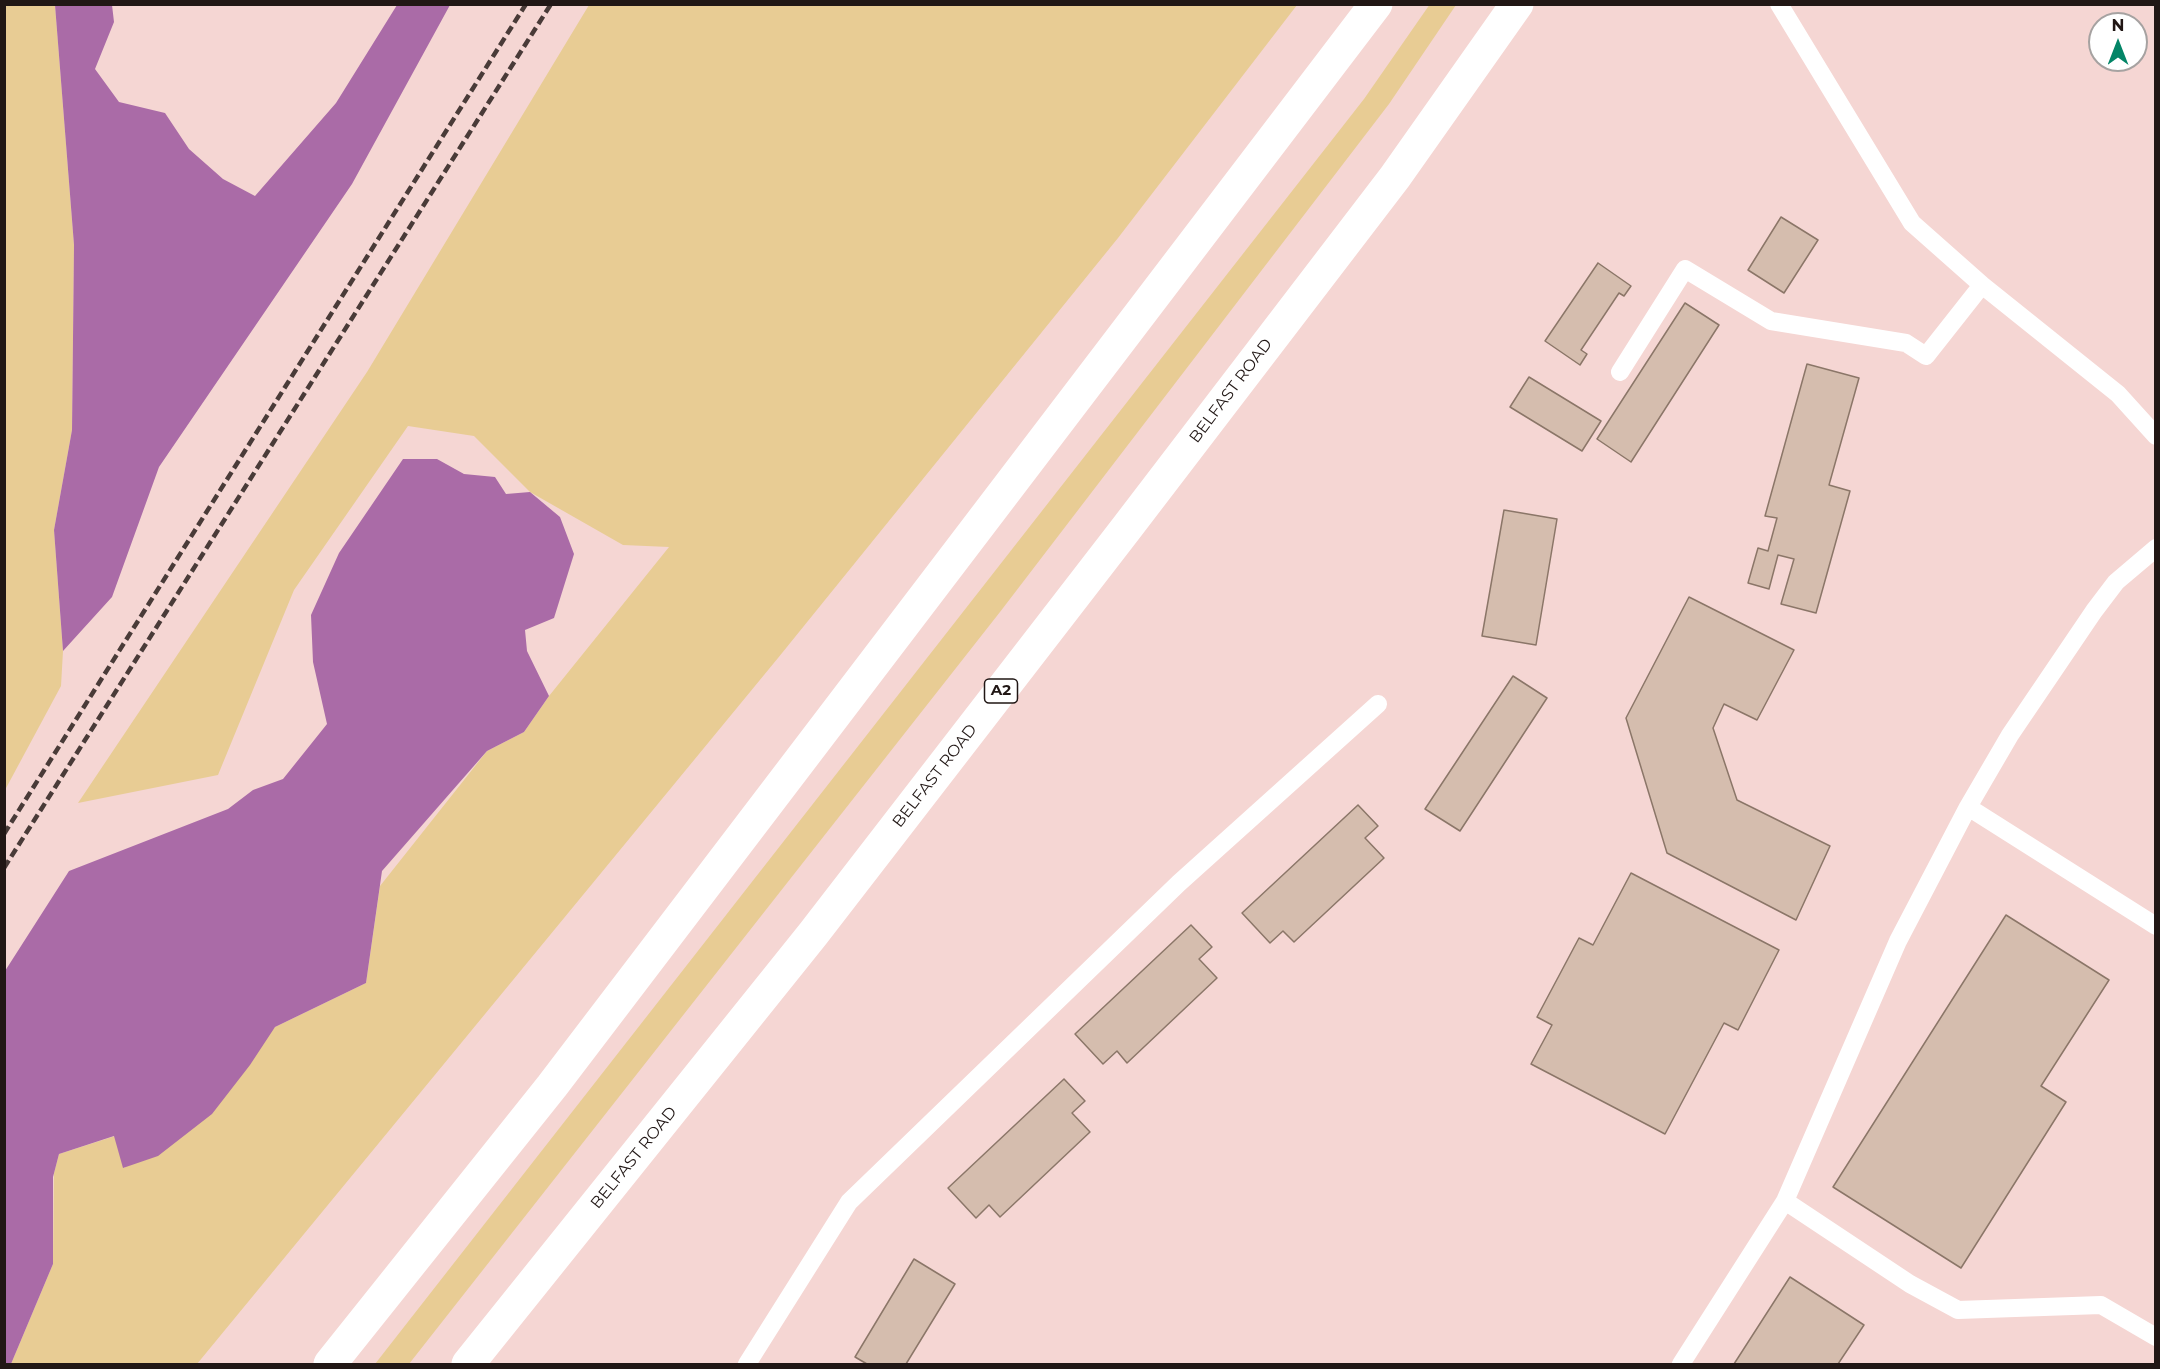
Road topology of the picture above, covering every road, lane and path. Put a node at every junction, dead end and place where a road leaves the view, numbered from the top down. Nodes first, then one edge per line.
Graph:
1 (1376, 4) edge
2 (1517, 4) edge
3 (1779, 4) edge
4 (1982, 285) junction
5 (1620, 372) dead end
6 (2156, 436) edge
7 (2156, 548) edge
8 (1377, 704) dead end
9 (1968, 807) junction
10 (2156, 926) edge
11 (1785, 1201) junction
12 (2156, 1337) edge
13 (330, 1365) edge
14 (468, 1365) edge
15 (747, 1365) edge
16 (1681, 1365) edge

1 - 13 highway
2 - 14 highway, BELFAST ROAD / A2
3 - 4 lane
4 - 5 lane
4 - 6 lane
7 - 9 lane
8 - 15 lane
9 - 10 lane
9 - 11 lane
11 - 12 lane
11 - 16 lane

